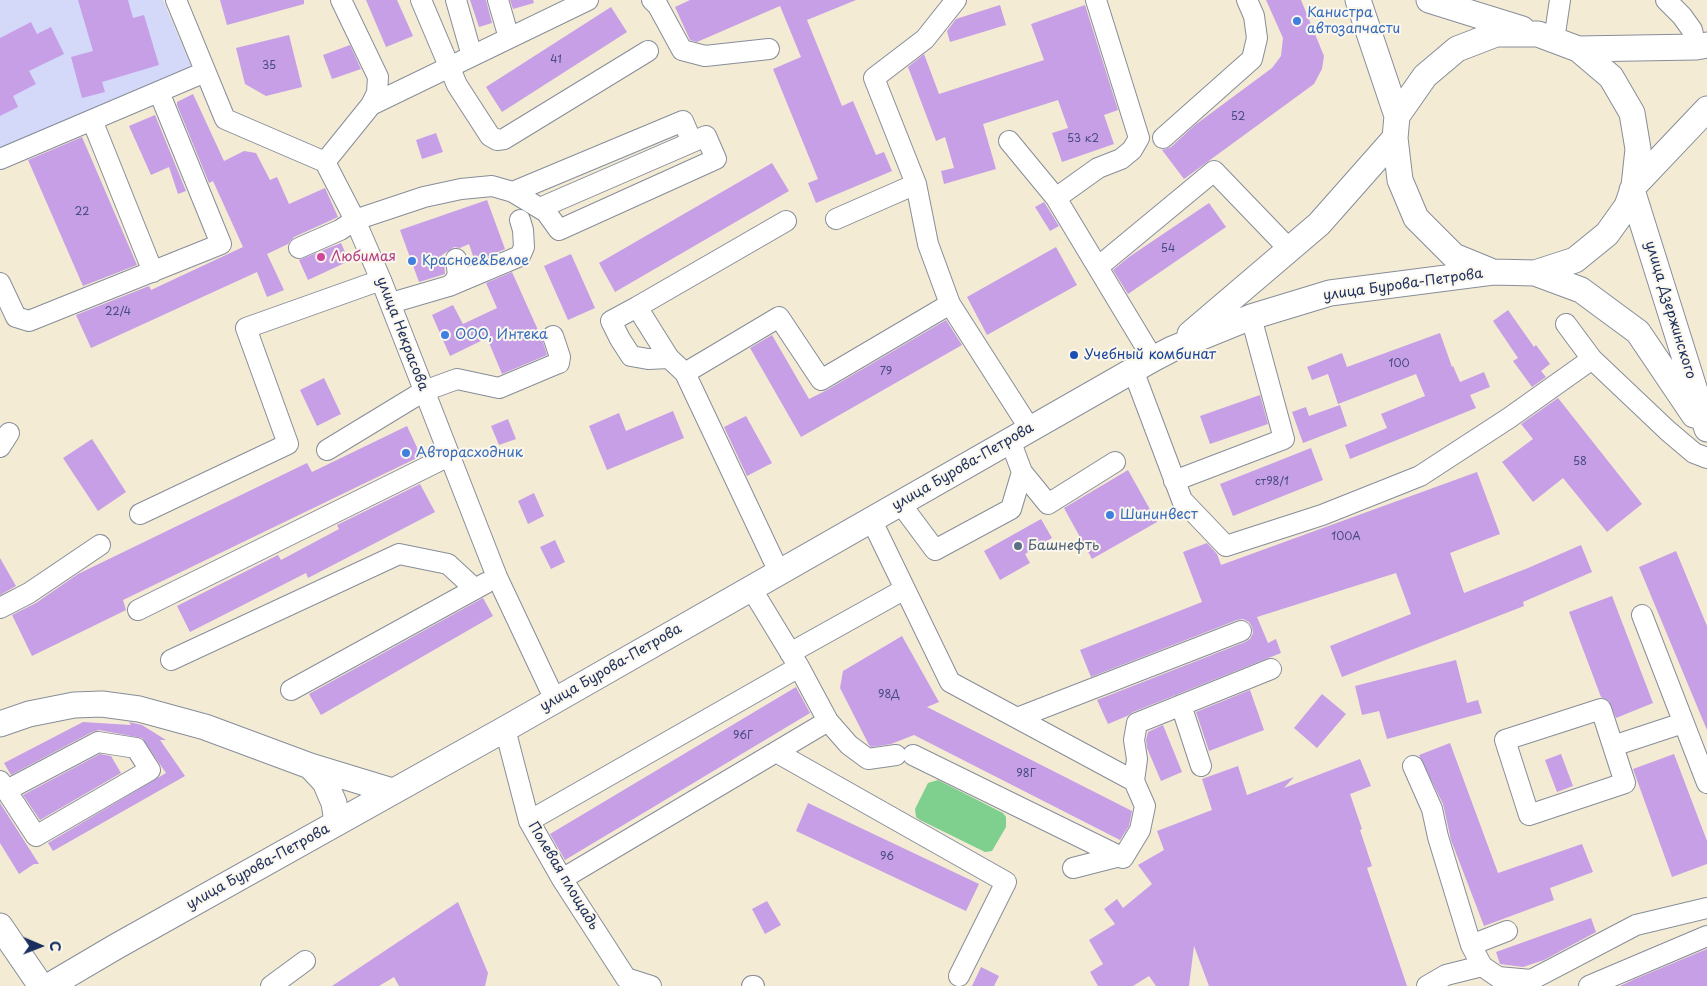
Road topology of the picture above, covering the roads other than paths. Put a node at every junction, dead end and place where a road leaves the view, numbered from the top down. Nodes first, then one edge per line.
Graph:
1 (176, 0) edge
2 (341, 0) edge
3 (421, 0) edge
4 (456, 0) edge
5 (498, 0) edge
6 (588, 0) edge
7 (956, 0) edge
8 (1096, 0) edge
9 (1246, 0) edge
10 (1358, 0) edge
11 (1429, 0) edge
12 (1560, 0) edge
13 (1666, 0) edge
14 (660, 2) edge
15 (1546, 37) junction
16 (509, 38) junction
17 (1702, 46) edge
18 (1578, 48) junction
19 (769, 49) dead end
20 (648, 51) dead end
21 (472, 56) junction
22 (449, 66) junction
23 (205, 72) junction
24 (159, 92) junction
25 (372, 105) junction
26 (1707, 109) edge
27 (92, 120) junction
28 (1396, 127) junction
29 (1163, 138) dead end
30 (1009, 141) dead end
31 (692, 142) junction
32 (0, 159) edge
33 (325, 162) junction
34 (916, 184) junction
35 (1633, 188) junction
36 (513, 192) junction
37 (1056, 198) junction
38 (540, 208) junction
39 (836, 219) dead end
40 (355, 220) junction
41 (520, 220) dead end
42 (786, 221) dead end
43 (299, 248) dead end
44 (1290, 250) junction
45 (456, 259) dead end
46 (1098, 267) junction
47 (153, 272) junction
48 (1493, 272) junction
49 (1535, 273) junction
50 (381, 280) junction
51 (0, 283) edge
52 (450, 286) junction
53 (391, 304) junction
54 (950, 304) junction
55 (637, 307) junction
56 (1251, 317) junction
57 (1566, 324) dead end
58 (553, 336) dead end
59 (669, 358) junction
60 (1153, 359) junction
61 (1592, 360) junction
62 (685, 373) junction
63 (424, 390) junction
64 (1707, 431) edge
65 (1020, 435) junction
66 (327, 450) dead end
67 (449, 456) junction
68 (1707, 458) edge
69 (1115, 462) dead end
70 (1022, 472) junction
71 (1174, 481) junction
72 (900, 503) junction
73 (140, 514) dead end
74 (871, 519) junction
75 (100, 545) dead end
76 (779, 572) junction
77 (497, 577) junction
78 (751, 588) junction
79 (475, 589) junction
80 (905, 589) junction
81 (0, 608) edge
82 (138, 610) dead end
83 (1642, 615) dead end
84 (1241, 631) dead end
85 (172, 660) dead end
86 (795, 660) junction
87 (1271, 669) dead end
88 (290, 690) dead end
89 (555, 700) junction
90 (1180, 705) junction
91 (1017, 718) junction
92 (828, 721) junction
93 (1684, 723) junction
94 (0, 724) edge
95 (505, 729) junction
96 (1613, 746) junction
97 (776, 752) junction
98 (310, 766) junction
99 (1201, 766) dead end
100 (1412, 766) dead end
101 (1134, 781) junction
102 (1707, 783) edge
103 (3, 785) edge
104 (392, 791) junction
105 (528, 821) junction
106 (338, 822) junction
107 (1120, 856) junction
108 (1074, 868) dead end
109 (562, 879) junction
110 (1707, 908) edge
111 (0, 926) edge
112 (1507, 931) dead end
113 (1707, 936) edge
114 (1471, 945) junction
115 (305, 961) dead end
116 (1482, 966) junction
117 (959, 976) dead end
118 (624, 982) edge
119 (41, 986) edge
120 (49, 986) edge
121 (271, 986) edge
122 (651, 986) edge
123 (1427, 986) edge
124 (1589, 986) edge

1 - 23 street
2 - 25 street
3 - 22 street
4 - 21 street
5 - 16 street
6 - 16 street
7 - 34 street
8 - 37 street
9 - 29 street
10 - 28 main road
11 - 15 main road
12 - 15 street
13 - 17 street
14 - 19 street
15 - 18 main road
15 - 28 main road, улица Бурова-Петрова
16 - 21 street
17 - 18 main road
18 - 35 main road
20 - 22 street
21 - 22 street
22 - 25 street
23 - 24 street
23 - 33 street
24 - 27 street
24 - 47 street
25 - 33 street
26 - 35 main road
27 - 32 street
27 - 47 street
28 - 44 main road, улица Бурова-Петрова
28 - 48 main road
30 - 37 street
31 - 36 street
31 - 38 street
31 - 38 street
33 - 40 street, улица Некрасова
34 - 39 street
34 - 54 street
35 - 49 main road
35 - 64 main road, улица Дзержинского
36 - 38 street
36 - 40 street
37 - 46 street
40 - 43 street
40 - 50 street, улица Некрасова
41 - 52 street
42 - 55 street
44 - 46 street
44 - 60 main road, улица Бурова-Петрова
45 - 52 street
46 - 60 street
47 - 51 street
48 - 49 main road
48 - 56 main road, улица Бурова-Петрова
49 - 64 main road, улица Дзержинского
50 - 53 street, улица Некрасова
50 - 73 street
52 - 53 street
53 - 63 street, улица Некрасова
54 - 62 street
54 - 65 street
55 - 59 street
55 - 59 street
56 - 60 main road, улица Бурова-Петрова
56 - 71 street
57 - 61 street
58 - 63 street
59 - 62 street
60 - 65 main road, улица Бурова-Петрова
60 - 71 street
61 - 68 street
61 - 71 street
62 - 76 street
63 - 66 street
63 - 67 street, улица Некрасова
65 - 70 street
65 - 72 main road, улица Бурова-Петрова
67 - 77 street, улица Некрасова
67 - 82 street
69 - 70 street
70 - 72 street
72 - 74 main road, улица Бурова-Петрова
74 - 76 main road, улица Бурова-Петрова
74 - 80 street
75 - 81 street
76 - 78 main road, улица Бурова-Петрова
77 - 79 street
77 - 89 street, улица Некрасова
78 - 86 street
78 - 89 main road, улица Бурова-Петрова
79 - 85 street
79 - 88 street
80 - 86 street
80 - 91 street
83 - 93 street
84 - 91 street
86 - 92 street
86 - 105 street
87 - 90 street
89 - 95 main road, улица Бурова-Петрова
90 - 99 street
90 - 101 street
91 - 101 street
92 - 97 street
92 - 107 street
93 - 96 street
93 - 102 street
94 - 98 main road
95 - 104 main road, улица Бурова-Петрова
95 - 105 street, Полевая площадь
96 - 96 street
97 - 109 street
97 - 117 street
98 - 104 main road
98 - 106 main road
100 - 114 street
101 - 107 street
103 - 103 street
104 - 106 main road, улица Бурова-Петрова
105 - 109 street, Полевая площадь
106 - 120 main road, улица Бурова-Петрова
107 - 108 street
109 - 118 street, Полевая площадь
110 - 116 street
111 - 119 main road
112 - 114 street
113 - 124 street
114 - 116 street
115 - 121 street
116 - 123 street
118 - 122 street

